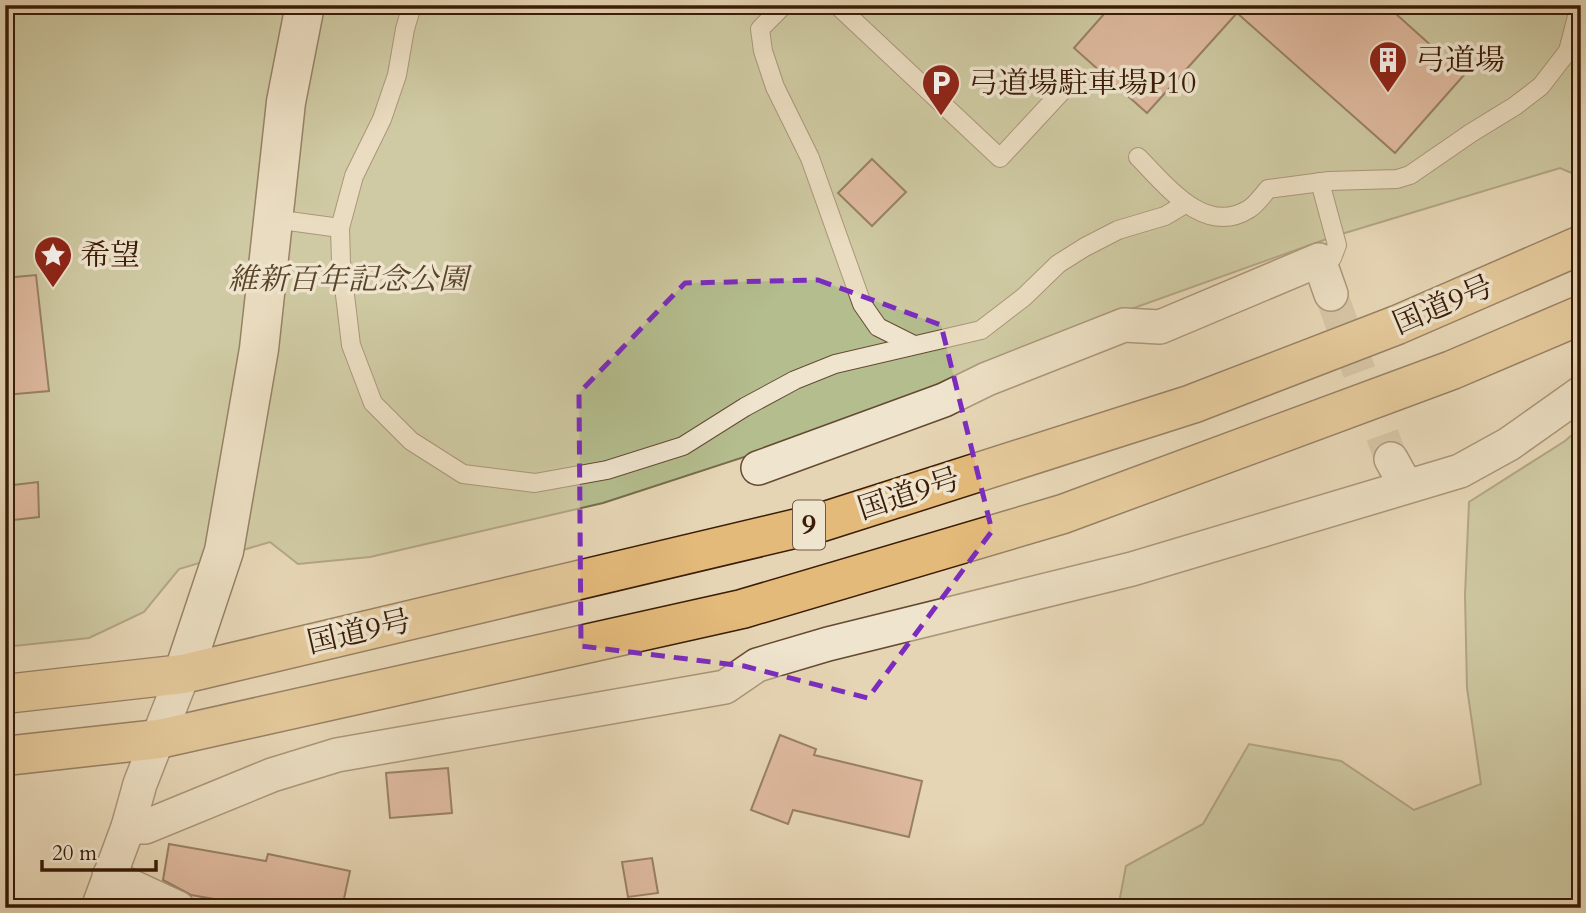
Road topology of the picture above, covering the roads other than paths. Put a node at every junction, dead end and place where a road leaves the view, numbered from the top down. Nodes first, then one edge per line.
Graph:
1 (305, 5) edge
2 (412, 5) edge
3 (784, 5) edge
4 (837, 5) edge
5 (1580, 5) edge
6 (1064, 89) dead end
7 (1138, 157) dead end
8 (1320, 182) junction
9 (1185, 204) junction
10 (274, 219) junction
11 (340, 228) junction
12 (1581, 245) edge
13 (1319, 260) junction
14 (1331, 294) tunnel mouth
15 (1581, 315) edge
16 (914, 345) junction
17 (1581, 394) edge
18 (758, 468) dead end
19 (183, 674) junction
20 (5, 694) edge
21 (159, 740) junction
22 (5, 756) edge
23 (128, 827) junction
24 (109, 876) junction
25 (98, 908) edge
26 (178, 908) edge

1 - 10 street
2 - 11 lane
3 - 16 lane
4 - 6 lane
5 - 8 lane
7 - 9 lane
8 - 9 lane
8 - 13 lane
9 - 16 lane
10 - 11 lane
10 - 19 street
11 - 16 lane
12 - 19 highway, 国道9号 / 9
13 - 14 street
13 - 18 street
15 - 21 highway, 国道9号 / 9
17 - 23 street
19 - 20 highway, 国道9号 / 9
19 - 21 street
21 - 22 highway, 国道9号 / 9
21 - 23 street
23 - 24 street
24 - 25 street
24 - 26 street

